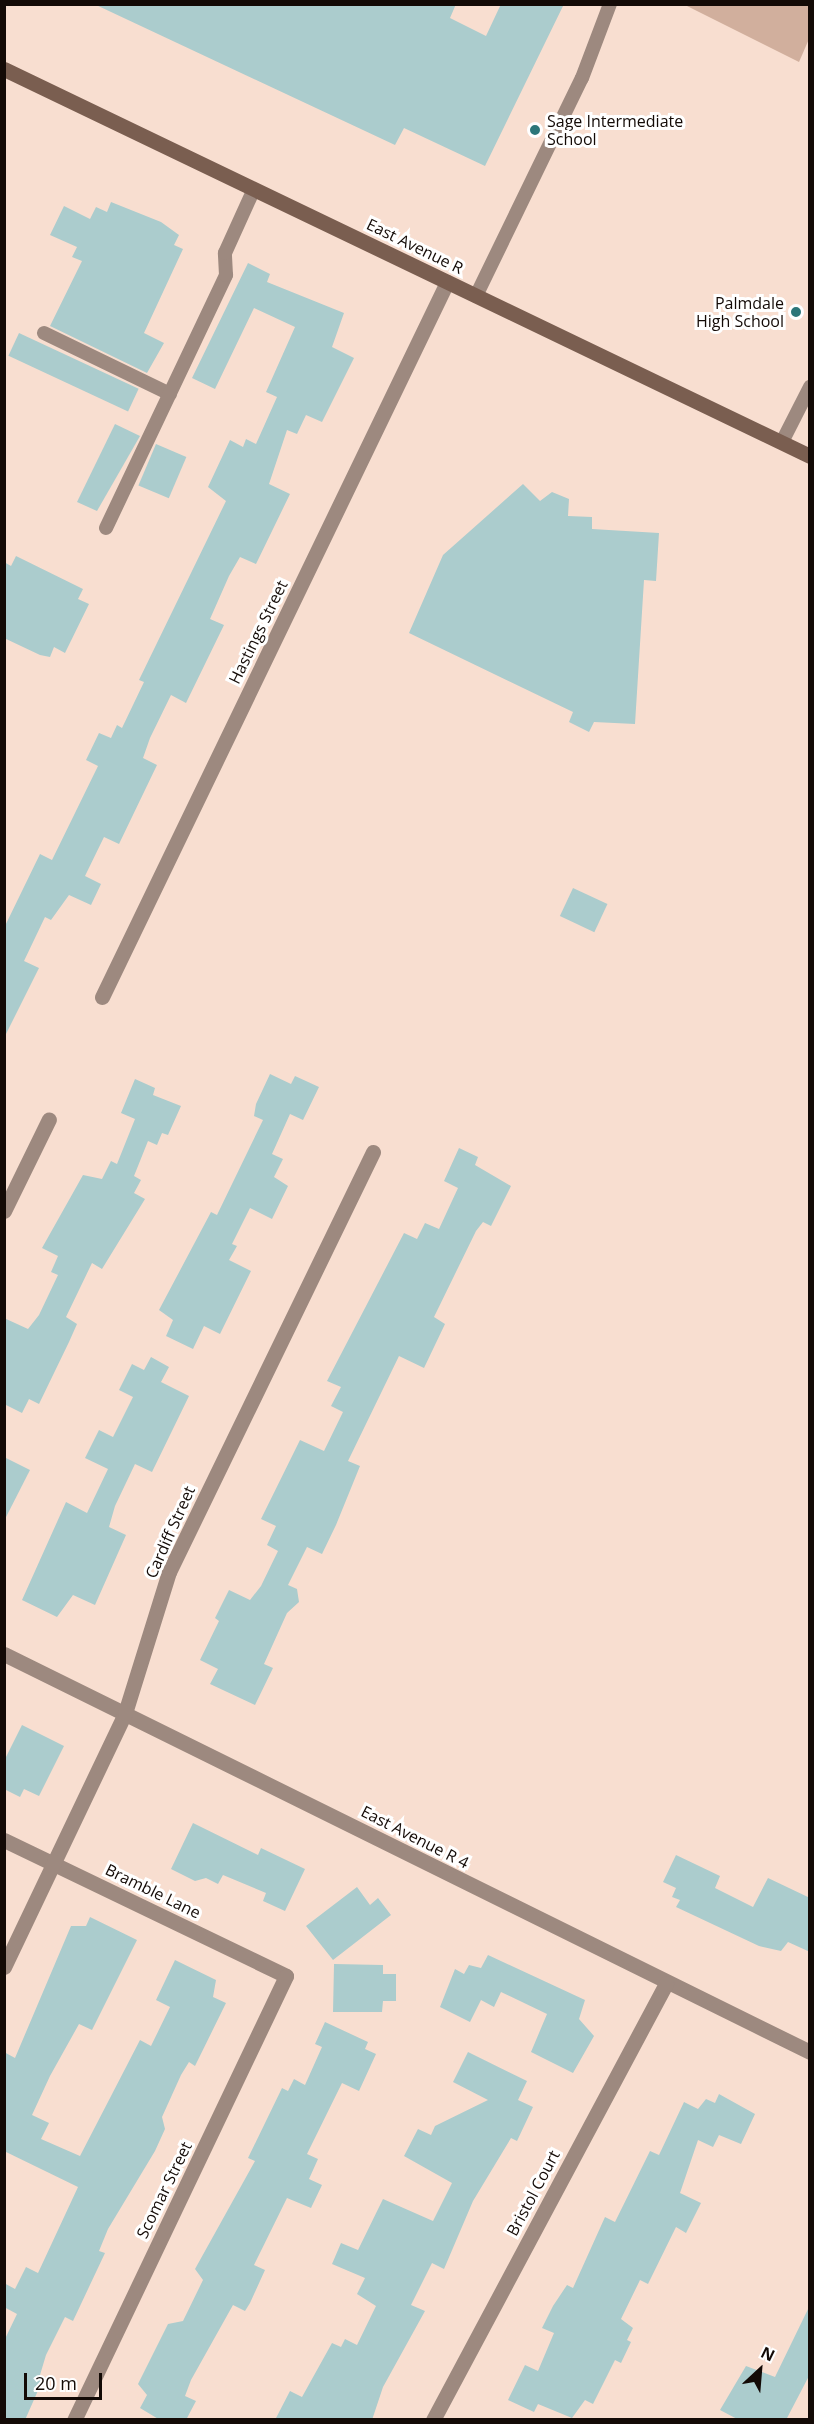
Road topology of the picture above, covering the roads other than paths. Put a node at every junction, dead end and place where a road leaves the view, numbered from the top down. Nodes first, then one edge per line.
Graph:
1 (610, 4) edge
2 (4, 69) edge
3 (254, 189) junction
4 (447, 282) junction
5 (476, 296) junction
6 (44, 333) dead end
7 (810, 387) edge
8 (170, 394) junction
9 (782, 442) junction
10 (810, 456) edge
11 (106, 528) dead end
12 (102, 997) dead end
13 (49, 1119) dead end
14 (373, 1152) dead end
15 (4, 1211) edge
16 (4, 1654) edge
17 (125, 1713) junction
18 (4, 1839) edge
19 (54, 1863) junction
20 (4, 1967) edge
21 (286, 1976) joint
22 (666, 1983) junction
23 (810, 2052) edge
24 (74, 2420) edge
25 (433, 2420) edge

1 - 5 lane
2 - 3 main road, East Avenue R
3 - 4 main road, East Avenue R
3 - 8 lane
4 - 5 main road, East Avenue R
4 - 12 street, Hastings Street
5 - 9 main road, East Avenue R
6 - 8 lane
7 - 9 lane
8 - 11 lane
9 - 10 main road, East Avenue R
13 - 15 street
14 - 17 street, Cardiff Street
16 - 17 street, East Avenue R 4
17 - 19 street, Cardiff Street
17 - 22 street, East Avenue R 4
18 - 19 street, Bramble Lane
19 - 20 street, Cardiff Street
19 - 21 street, Bramble Lane
21 - 24 street, Scomar Street
22 - 23 street, East Avenue R 4
22 - 25 street, Bristol Court

